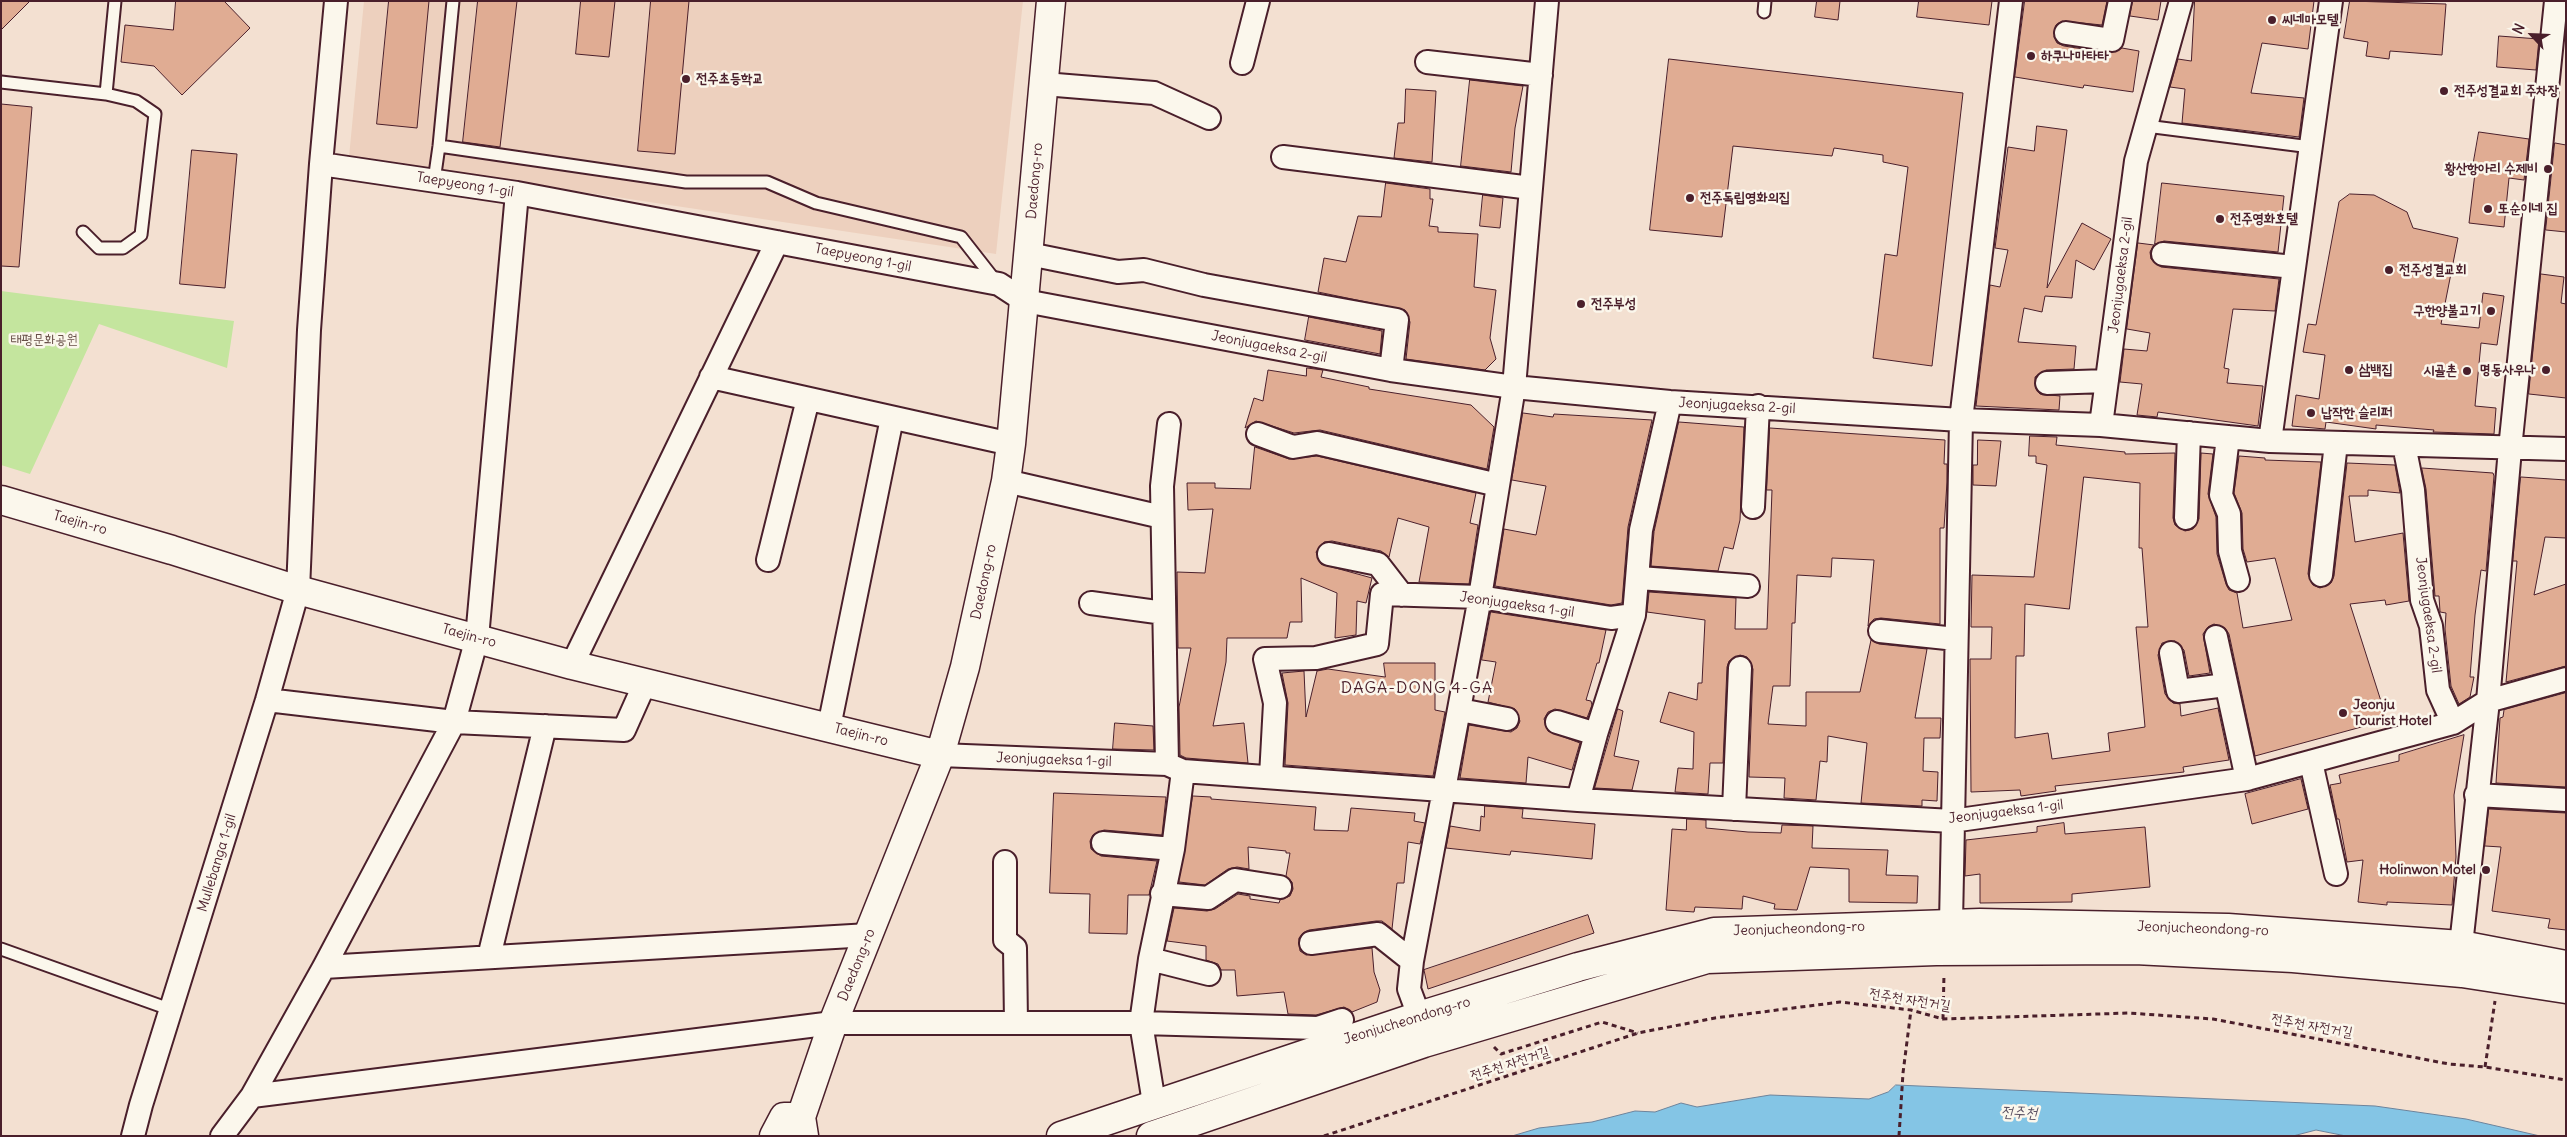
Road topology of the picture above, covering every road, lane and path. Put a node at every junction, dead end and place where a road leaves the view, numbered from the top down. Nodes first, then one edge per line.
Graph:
1 (115, 1) edge
2 (336, 1) edge
3 (453, 1) edge
4 (1052, 1) edge
5 (1258, 1) edge
6 (1547, 1) edge
7 (2011, 1) edge
8 (2120, 1) edge
9 (2181, 1) edge
10 (2331, 1) edge
11 (2556, 1) edge
12 (2066, 32) dead end
13 (1427, 62) dead end
14 (1242, 63) dead end
15 (1541, 75) junction
16 (1, 82) edge
17 (1044, 84) junction
18 (106, 94) junction
19 (1209, 118) dead end
20 (2146, 126) junction
21 (439, 146) junction
22 (2311, 147) junction
23 (1283, 157) dead end
24 (320, 164) junction
25 (434, 180) junction
26 (1531, 188) junction
27 (517, 193) junction
28 (83, 232) dead end
29 (777, 242) junction
30 (1029, 254) junction
31 (2162, 254) dead end
32 (2294, 267) junction
33 (999, 284) junction
34 (1024, 300) junction
35 (1391, 370) junction
36 (711, 377) junction
37 (2107, 381) junction
38 (2047, 383) dead end
39 (1514, 387) junction
40 (808, 399) junction
41 (1670, 402) junction
42 (1758, 406) junction
43 (892, 418) junction
44 (1961, 420) junction
45 (1169, 424) dead end
46 (2101, 425) junction
47 (2189, 433) junction
48 (1258, 434) dead end
49 (2228, 437) junction
50 (2270, 441) junction
51 (2336, 443) junction
52 (1012, 444) junction
53 (2404, 445) junction
54 (2510, 449) junction
55 (2566, 449) edge
56 (1006, 480) junction
57 (1498, 484) junction
58 (1, 500) edge
59 (1753, 506) dead end
60 (1162, 517) junction
61 (2186, 518) dead end
62 (1329, 554) dead end
63 (768, 560) dead end
64 (2321, 574) dead end
65 (1639, 578) junction
66 (2238, 580) dead end
67 (1748, 586) dead end
68 (298, 590) junction
69 (1402, 594) junction
70 (1480, 597) junction
71 (1091, 603) dead end
72 (1164, 613) junction
73 (1634, 615) junction
74 (1880, 631) dead end
75 (477, 638) junction
76 (2216, 638) dead end
77 (1956, 639) junction
78 (2171, 654) dead end
79 (572, 665) junction
80 (1740, 668) dead end
81 (2566, 679) edge
82 (646, 683) junction
83 (2226, 685) junction
84 (267, 700) junction
85 (2488, 701) junction
86 (1460, 710) junction
87 (1506, 719) dead end
88 (454, 722) junction
89 (1556, 722) dead end
90 (2453, 723) junction
91 (545, 726) junction
92 (828, 728) junction
93 (1596, 734) junction
94 (940, 755) junction
95 (2311, 762) junction
96 (1175, 768) junction
97 (1271, 776) junction
98 (2247, 779) junction
99 (1445, 790) junction
100 (2476, 795) junction
101 (1578, 800) junction
102 (2566, 800) edge
103 (1734, 809) junction
104 (1952, 821) junction
105 (1103, 843) dead end
106 (1173, 849) junction
107 (1005, 862) dead end
108 (2336, 874) dead end
109 (1280, 887) dead end
110 (1162, 894) junction
111 (1951, 923) junction
112 (869, 935) junction
113 (1311, 944) dead end
114 (2461, 945) junction
115 (1, 949) edge
116 (489, 958) junction
117 (1150, 959) junction
118 (1412, 961) junction
119 (2566, 965) edge
120 (324, 966) junction
121 (1944, 973) dead end
122 (1209, 974) dead end
123 (2566, 989) edge
124 (2496, 996) dead end
125 (172, 1010) junction
126 (1911, 1010) junction
127 (1419, 1016) junction
128 (1943, 1019) junction
129 (1342, 1020) dead end
130 (834, 1023) junction
131 (1016, 1023) junction
132 (1141, 1023) junction
133 (1638, 1033) junction
134 (1491, 1042) dead end
135 (2486, 1067) junction
136 (2566, 1080) edge
137 (252, 1096) junction
138 (1154, 1104) junction
139 (802, 1126) edge
140 (133, 1136) edge
141 (222, 1136) edge
142 (774, 1136) edge
143 (1060, 1136) edge
144 (1151, 1136) edge
145 (1324, 1136) edge
146 (1899, 1136) edge

1 - 18 lane
2 - 24 street
3 - 21 lane
4 - 17 street, Daedong-ro
5 - 14 street
6 - 15 street
7 - 44 street
8 - 12 street
9 - 20 street, Jeonjugaeksa 2-gil
10 - 22 street
11 - 54 street
13 - 15 street
15 - 26 street
16 - 18 lane
17 - 19 street
17 - 30 street, Daedong-ro
18 - 28 lane
20 - 22 lane
20 - 37 street, Jeonjugaeksa 2-gil
21 - 25 lane
21 - 33 lane
22 - 32 street
23 - 26 street
24 - 25 street, Taepyeong 1-gil
24 - 68 street
25 - 27 street, Taepyeong 1-gil
26 - 39 street
27 - 29 street, Taepyeong 1-gil
27 - 75 street
29 - 33 street, Taepyeong 1-gil
29 - 36 street
30 - 34 street, Daedong-ro
30 - 35 street
31 - 32 street
32 - 50 street
33 - 34 street, Taepyeong 1-gil
34 - 35 street, Jeonjugaeksa 2-gil
34 - 52 street, Daedong-ro
35 - 39 street, Jeonjugaeksa 2-gil
36 - 40 street
36 - 79 street
37 - 38 street
37 - 46 street, Jeonjugaeksa 2-gil
39 - 41 street, Jeonjugaeksa 2-gil
39 - 57 street
40 - 43 street
40 - 63 street
41 - 42 street, Jeonjugaeksa 2-gil
41 - 65 street
42 - 44 street, Jeonjugaeksa 2-gil
42 - 59 street
43 - 52 street
43 - 92 street
44 - 46 street, Jeonjugaeksa 2-gil
44 - 77 street
45 - 60 street
46 - 47 street, Jeonjugaeksa 2-gil
47 - 49 street, Jeonjugaeksa 2-gil
47 - 61 street
48 - 57 street
49 - 50 street, Jeonjugaeksa 2-gil
49 - 66 street
50 - 51 street, Jeonjugaeksa 2-gil
51 - 53 street, Jeonjugaeksa 2-gil
51 - 64 street
52 - 56 street, Daedong-ro
53 - 54 street, Jeonjugaeksa 2-gil
53 - 90 street, Jeonjugaeksa 2-gil
54 - 55 street, Jeonjugaeksa 2-gil
54 - 85 street
56 - 60 street
56 - 94 street, Daedong-ro
57 - 70 street
58 - 68 street, Taejin-ro
60 - 72 street
62 - 69 street
65 - 67 street
65 - 73 street
68 - 75 street, Taejin-ro
68 - 84 street, Mullebanga 1-gil
69 - 70 street, Jeonjugaeksa 1-gil
69 - 97 street, Jeonjugaeksa 1-gil
70 - 73 street, Jeonjugaeksa 1-gil
70 - 86 street
71 - 72 street
72 - 96 street
73 - 93 street
74 - 77 street
75 - 79 street, Taejin-ro
75 - 88 street
76 - 83 street
77 - 104 street
78 - 83 street
79 - 82 street, Taejin-ro
80 - 103 street
81 - 85 street, Jeonjugaeksa 1-gil
82 - 91 street
82 - 92 street, Taejin-ro
83 - 98 street
84 - 88 street
84 - 125 street, Mullebanga 1-gil
85 - 90 street, Jeonjugaeksa 1-gil
85 - 100 street
86 - 87 street
86 - 99 street
88 - 91 street
88 - 120 street
89 - 93 street
90 - 95 street, Jeonjugaeksa 1-gil
91 - 116 street
92 - 94 street, Taejin-ro
93 - 101 street
94 - 96 street, Jeonjugaeksa 1-gil
94 - 112 street, Daedong-ro
95 - 98 street, Jeonjugaeksa 1-gil
95 - 108 street
96 - 97 street, Jeonjugaeksa 1-gil
96 - 106 street
97 - 99 street, Jeonjugaeksa 1-gil
98 - 104 street, Jeonjugaeksa 1-gil
99 - 101 street, Jeonjugaeksa 1-gil
99 - 118 street
100 - 102 street
100 - 114 street
101 - 103 street, Jeonjugaeksa 1-gil
103 - 104 street, Jeonjugaeksa 1-gil
104 - 111 street
105 - 106 street
106 - 110 street
107 - 131 street
109 - 110 street
110 - 117 street
111 - 114 street, Jeonjucheondong-ro
111 - 127 street, Jeonjucheondong-ro
112 - 116 street
112 - 130 street, Daedong-ro
113 - 118 street
114 - 119 street, Jeonjucheondong-ro
115 - 125 lane
116 - 120 street
117 - 122 street
117 - 132 street
118 - 127 street
120 - 137 street
121 - 128 path
123 - 144 street, Jeonjucheondong-ro
124 - 135 path
125 - 140 street, Mullebanga 1-gil
126 - 128 path, 전주천 자전거길
126 - 133 path, 전주천 자전거길
126 - 146 path
127 - 138 street, Jeonjucheondong-ro
128 - 135 path, 전주천 자전거길
129 - 132 street
130 - 131 street
130 - 137 street
130 - 139 street, Daedong-ro
131 - 132 street
132 - 138 street
133 - 134 path
133 - 145 path, 전주천 자전거길
135 - 136 path, 전주천 자전거길
137 - 141 street
138 - 143 street, Jeonjucheondong-ro
139 - 142 street

